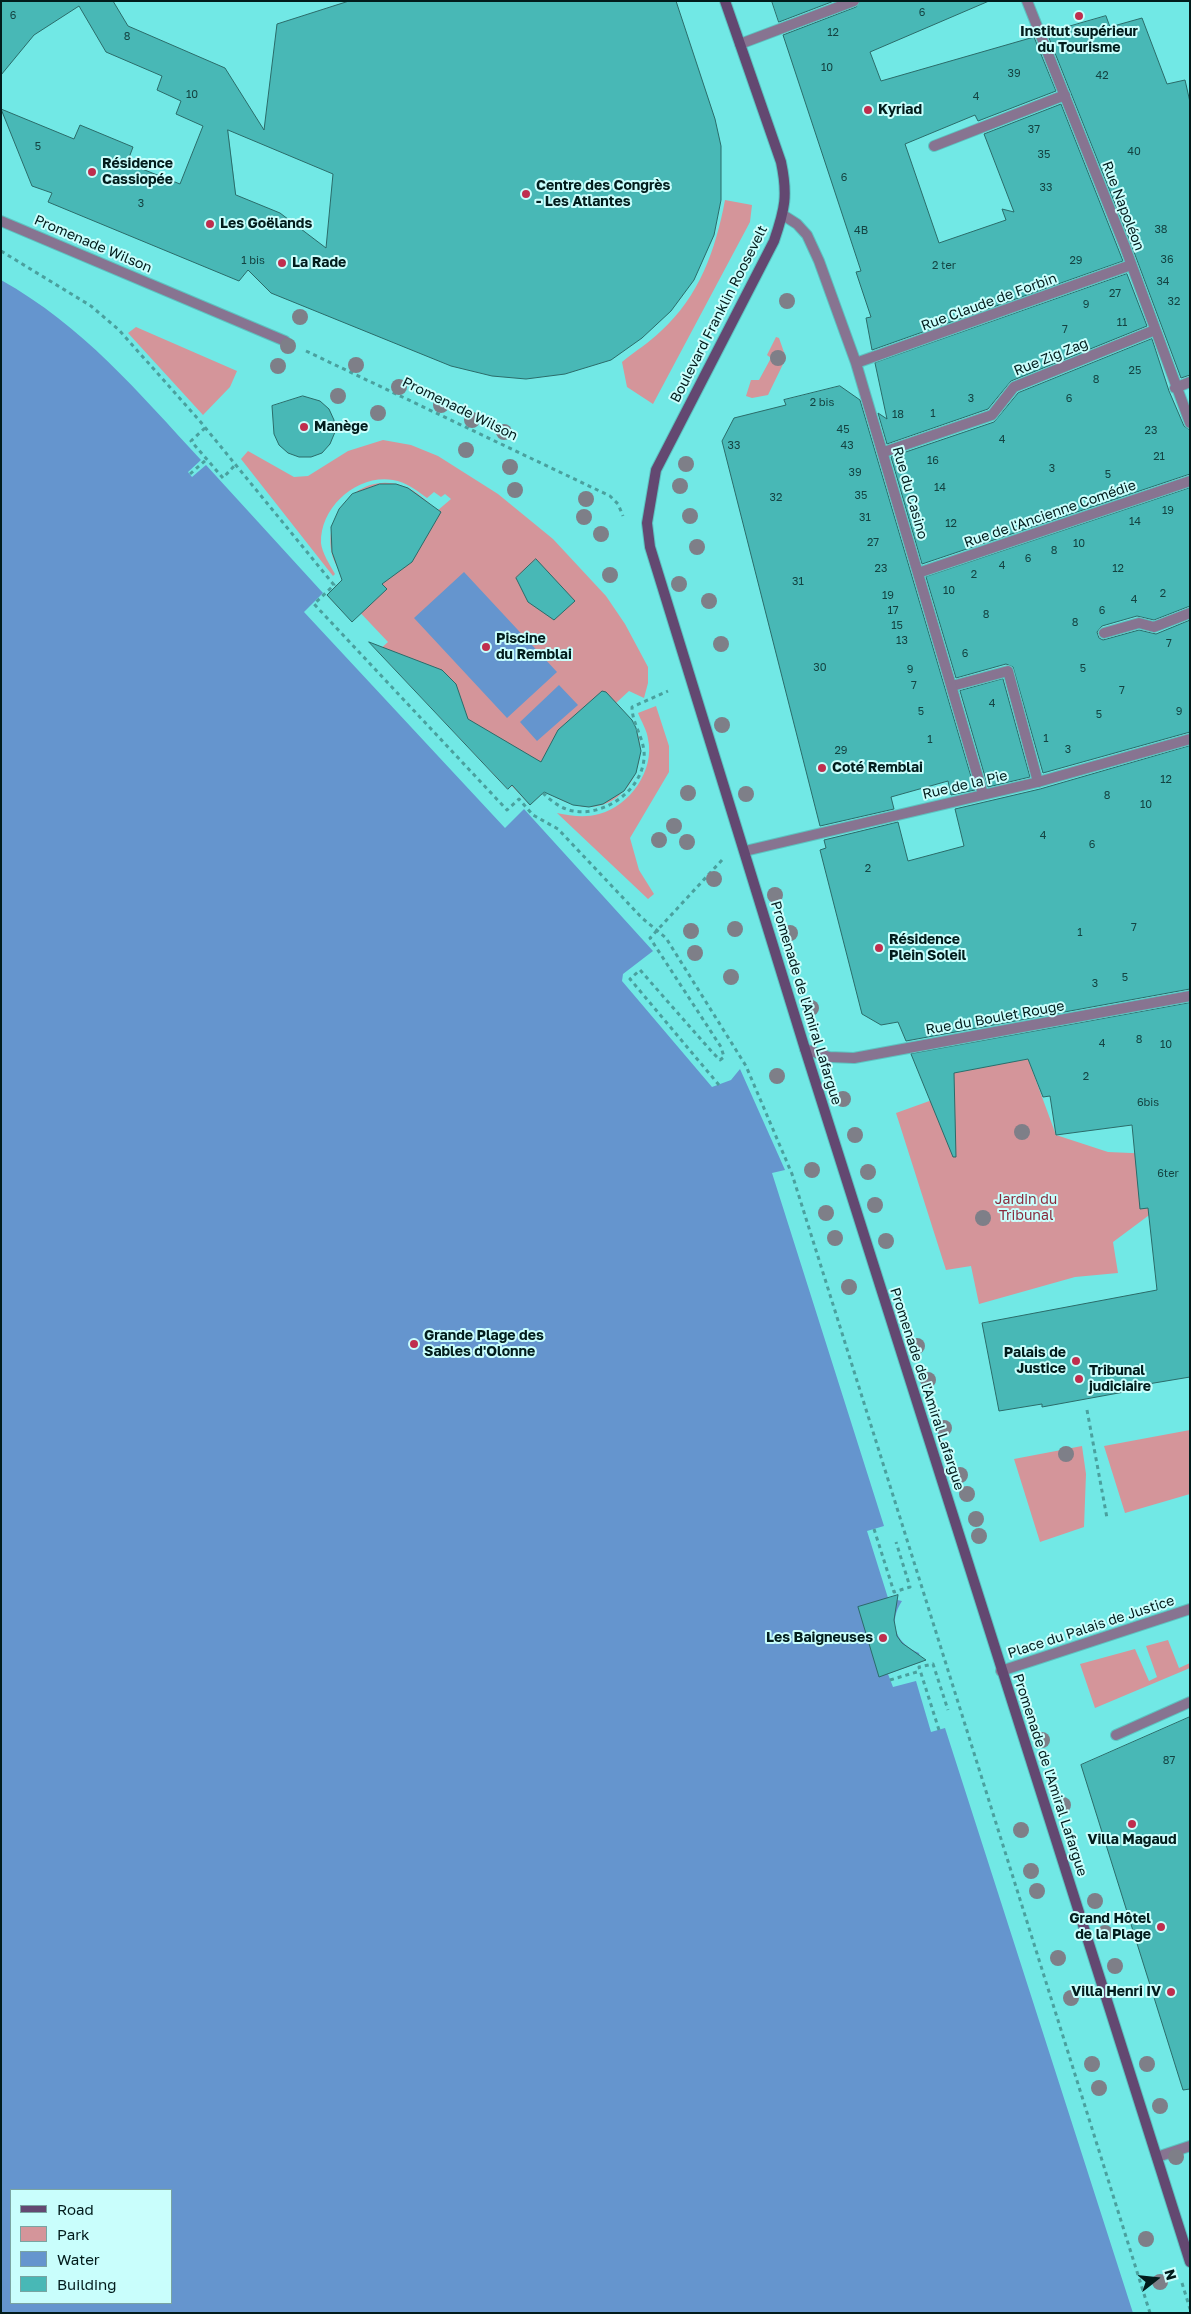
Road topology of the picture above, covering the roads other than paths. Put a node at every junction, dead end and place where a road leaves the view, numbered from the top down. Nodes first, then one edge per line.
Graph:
1 (725, 1) edge
2 (854, 1) edge
3 (1027, 1) edge
4 (740, 44) junction
5 (1065, 95) junction
6 (934, 146) dead end
7 (783, 215) junction
8 (1, 221) edge
9 (1131, 265) junction
10 (1155, 330) junction
11 (285, 341) dead end
12 (856, 363) junction
13 (1190, 382) edge
14 (1175, 388) junction
15 (1190, 423) edge
16 (884, 452) junction
17 (1190, 481) edge
18 (647, 523) joint
19 (918, 573) junction
20 (1190, 613) edge
21 (1104, 633) dead end
22 (952, 686) junction
23 (1190, 739) edge
24 (1038, 782) junction
25 (983, 794) junction
26 (744, 852) junction
27 (1190, 996) edge
28 (805, 1050) junction
29 (1190, 1609) edge
30 (1002, 1671) junction
31 (1190, 1702) edge
32 (1116, 1735) dead end
33 (1190, 2146) edge
34 (1157, 2158) junction
35 (1190, 2262) edge

1 - 4 street, Boulevard Franklin Roosevelt
2 - 4 street
3 - 5 street, Rue Napoléon
4 - 7 street, Boulevard Franklin Roosevelt
5 - 6 street
5 - 9 street, Rue Napoléon
7 - 12 street, Rue du Casino
7 - 18 street, Boulevard Franklin Roosevelt
8 - 11 street, Promenade Wilson
9 - 10 street, Rue Napoléon
9 - 12 street, Rue Claude de Forbin
10 - 14 street, Rue Napoléon
10 - 16 street, Rue Zig Zag
12 - 16 street, Rue du Casino
13 - 14 street
14 - 15 street, Rue Napoléon
16 - 19 street, Rue du Casino
17 - 19 street, Rue de l'Ancienne Comédie
18 - 26 street, Promenade de l'Amiral Lafargue
19 - 22 street, Rue du Casino
20 - 21 street
22 - 24 street
22 - 25 street, Rue du Casino
23 - 24 street, Rue de la Pie
24 - 25 street, Rue de la Pie
25 - 26 street, Rue de la Pie
26 - 28 street, Promenade de l'Amiral Lafargue
27 - 28 street, Rue du Boulet Rouge
28 - 30 street, Promenade de l'Amiral Lafargue
29 - 30 street, Place du Palais de Justice
30 - 34 street, Promenade de l'Amiral Lafargue
31 - 32 street
33 - 34 street
34 - 35 street, Promenade de l'Amiral Lafargue

